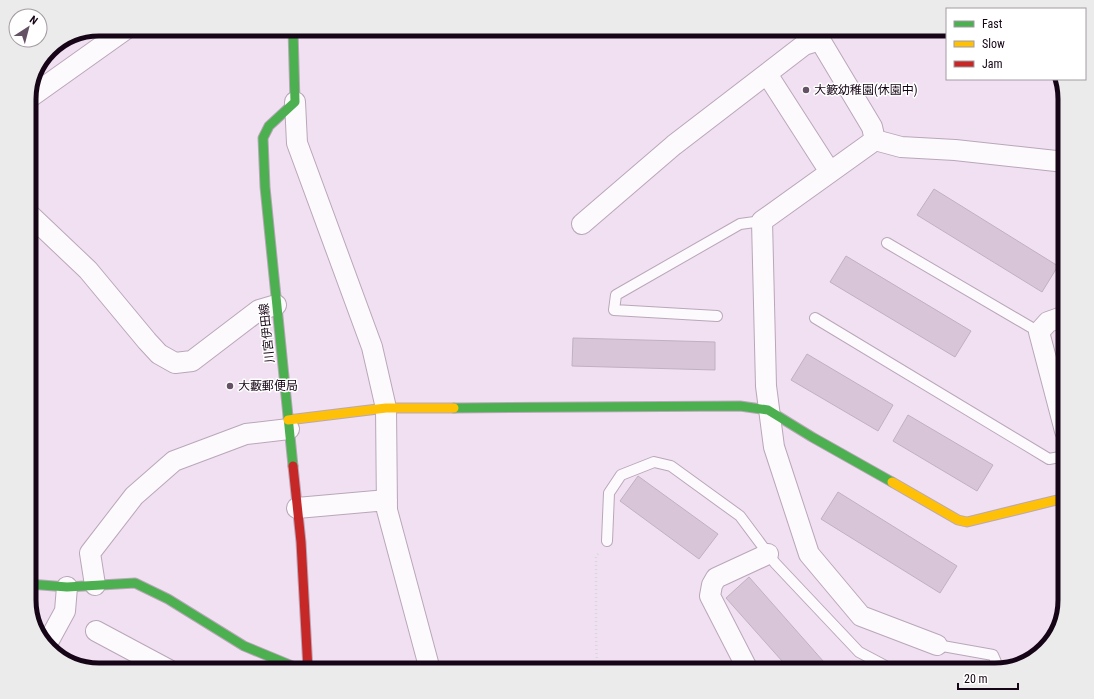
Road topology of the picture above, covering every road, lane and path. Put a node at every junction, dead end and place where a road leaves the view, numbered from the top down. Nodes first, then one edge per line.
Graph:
1 (116, 36) edge
2 (293, 36) edge
3 (817, 36) edge
4 (821, 36) edge
5 (767, 74) junction
6 (36, 93) edge
7 (295, 102) junction
8 (875, 140) junction
9 (1058, 161) edge
10 (830, 172) junction
11 (36, 221) edge
12 (762, 221) junction
13 (582, 224) dead end
14 (887, 243) dead end
15 (276, 305) junction
16 (717, 316) dead end
17 (815, 318) dead end
18 (1058, 318) edge
19 (1039, 332) junction
20 (1058, 404) edge
21 (386, 408) junction
22 (768, 410) junction
23 (289, 424) junction
24 (1058, 457) edge
25 (387, 500) junction
26 (1058, 500) edge
27 (297, 508) junction
28 (607, 541) joint
29 (768, 554) junction
30 (36, 585) edge
31 (95, 585) junction
32 (67, 587) junction
33 (96, 631) dead end
34 (50, 639) edge
35 (937, 645) joint
36 (156, 663) edge
37 (285, 663) edge
38 (308, 663) edge
39 (428, 663) edge
40 (597, 663) edge
41 (744, 663) edge
42 (880, 663) edge
43 (996, 663) edge

1 - 6 street
2 - 7 street
3 - 5 street
4 - 8 street
5 - 10 street
5 - 13 street
7 - 15 street, 川宮伊田線
7 - 21 street
8 - 9 street
8 - 10 street
10 - 12 street
11 - 15 street
12 - 16 lane
12 - 22 street
14 - 19 lane
15 - 23 street, 川宮伊田線
17 - 24 lane
18 - 19 street
19 - 20 street
21 - 22 street
21 - 23 street
21 - 25 street
22 - 26 street
22 - 35 street
23 - 27 street, 川宮伊田線
23 - 31 street
25 - 27 street
25 - 39 street
27 - 38 street, 川宮伊田線
28 - 29 lane
28 - 40 path
29 - 41 street
29 - 42 lane
30 - 32 street
31 - 32 street
31 - 37 street
32 - 34 street
33 - 36 street
35 - 43 lane

